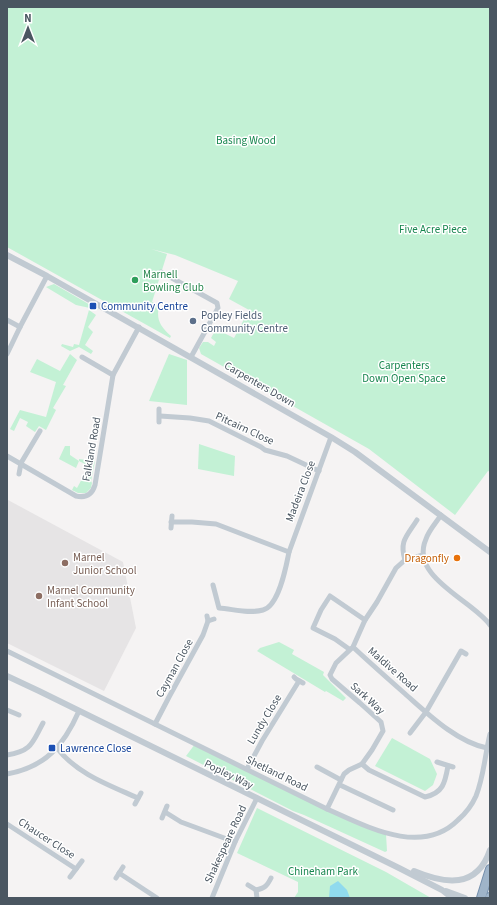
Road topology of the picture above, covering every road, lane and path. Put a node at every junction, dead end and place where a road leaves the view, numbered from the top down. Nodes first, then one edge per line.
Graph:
1 (7, 255) edge
2 (161, 272) dead end
3 (47, 276) junction
4 (7, 320) edge
5 (20, 327) junction
6 (139, 327) junction
7 (7, 354) edge
8 (82, 357) dead end
9 (191, 357) junction
10 (113, 375) junction
11 (159, 409) dead end
12 (40, 431) dead end
13 (331, 437) junction
14 (7, 456) edge
15 (21, 463) junction
16 (319, 471) junction
17 (20, 474) dead end
18 (441, 515) junction
19 (172, 516) dead end
20 (418, 520) dead end
21 (289, 552) junction
22 (490, 552) edge
23 (423, 555) junction
24 (404, 560) junction
25 (213, 585) dead end
26 (210, 618) dead end
27 (365, 620) junction
28 (490, 625) edge
29 (351, 648) junction
30 (7, 651) edge
31 (466, 654) dead end
32 (7, 676) edge
33 (294, 677) dead end
34 (7, 710) edge
35 (79, 711) junction
36 (426, 712) junction
37 (20, 715) dead end
38 (43, 723) dead end
39 (155, 724) junction
40 (410, 733) dead end
41 (490, 734) edge
42 (57, 748) junction
43 (487, 748) junction
44 (7, 755) edge
45 (437, 762) dead end
46 (362, 764) junction
47 (317, 767) dead end
48 (247, 769) junction
49 (7, 774) edge
50 (340, 782) junction
51 (257, 798) junction
52 (135, 804) dead end
53 (167, 806) dead end
54 (327, 809) junction
55 (393, 810) dead end
56 (165, 812) junction
57 (162, 818) dead end
58 (7, 824) edge
59 (235, 842) junction
60 (490, 850) edge
61 (82, 861) dead end
62 (123, 867) dead end
63 (399, 868) junction
64 (76, 869) junction
65 (490, 869) edge
66 (70, 877) dead end
67 (271, 878) dead end
68 (248, 885) dead end
69 (256, 890) junction
70 (442, 890) junction
71 (157, 898) edge
72 (212, 898) edge
73 (257, 898) edge
74 (452, 898) edge
75 (465, 898) edge
76 (481, 898) edge

1 - 3 street, Carpenters Down
2 - 9 street
3 - 5 street
3 - 6 street, Carpenters Down
4 - 5 street
5 - 7 street
6 - 9 street, Carpenters Down
6 - 10 street, Falkland Road
8 - 10 street
9 - 13 street, Carpenters Down
10 - 15 street, Falkland Road
11 - 16 street, Pitcairn Close
12 - 15 street
13 - 16 street, Madeira Close
13 - 18 street, Carpenters Down
14 - 15 street, Falkland Road
15 - 17 street
16 - 21 street, Madeira Close
18 - 22 street, Carpenters Down
18 - 23 street
19 - 21 street
20 - 24 street
21 - 25 street, Madeira Close
23 - 24 street
23 - 28 street
24 - 27 street, Maldive Road
26 - 39 street, Cayman Close
27 - 29 street, Maldive Road
27 - 29 street
29 - 36 street, Maldive Road
29 - 46 street, Sark Way
30 - 39 street, Shetland Road
31 - 36 street
32 - 35 street, Popley Way
33 - 48 street, Lundy Close
34 - 37 street
35 - 42 street
35 - 51 street, Popley Way
36 - 40 street
36 - 43 street, Maldive Road
38 - 44 street
39 - 48 street, Shetland Road
41 - 43 street, Shetland Road
42 - 49 street
42 - 52 street
43 - 54 street, Shetland Road
45 - 46 street
46 - 50 street
47 - 50 street
48 - 54 street, Shetland Road
50 - 54 street
50 - 55 street
51 - 59 street, Shakespeare Road
51 - 63 street, Popley Way
53 - 56 street
56 - 57 street
56 - 59 street
58 - 64 street, Chaucer Close
59 - 72 street, Shakespeare Road
60 - 63 street
61 - 64 street, Chaucer Close
62 - 71 street
63 - 70 street, Popley Way
64 - 66 street, Chaucer Close
65 - 76 highway
67 - 69 street
68 - 69 street
69 - 73 street
70 - 74 street, Popley Way
70 - 75 street, Popley Way

